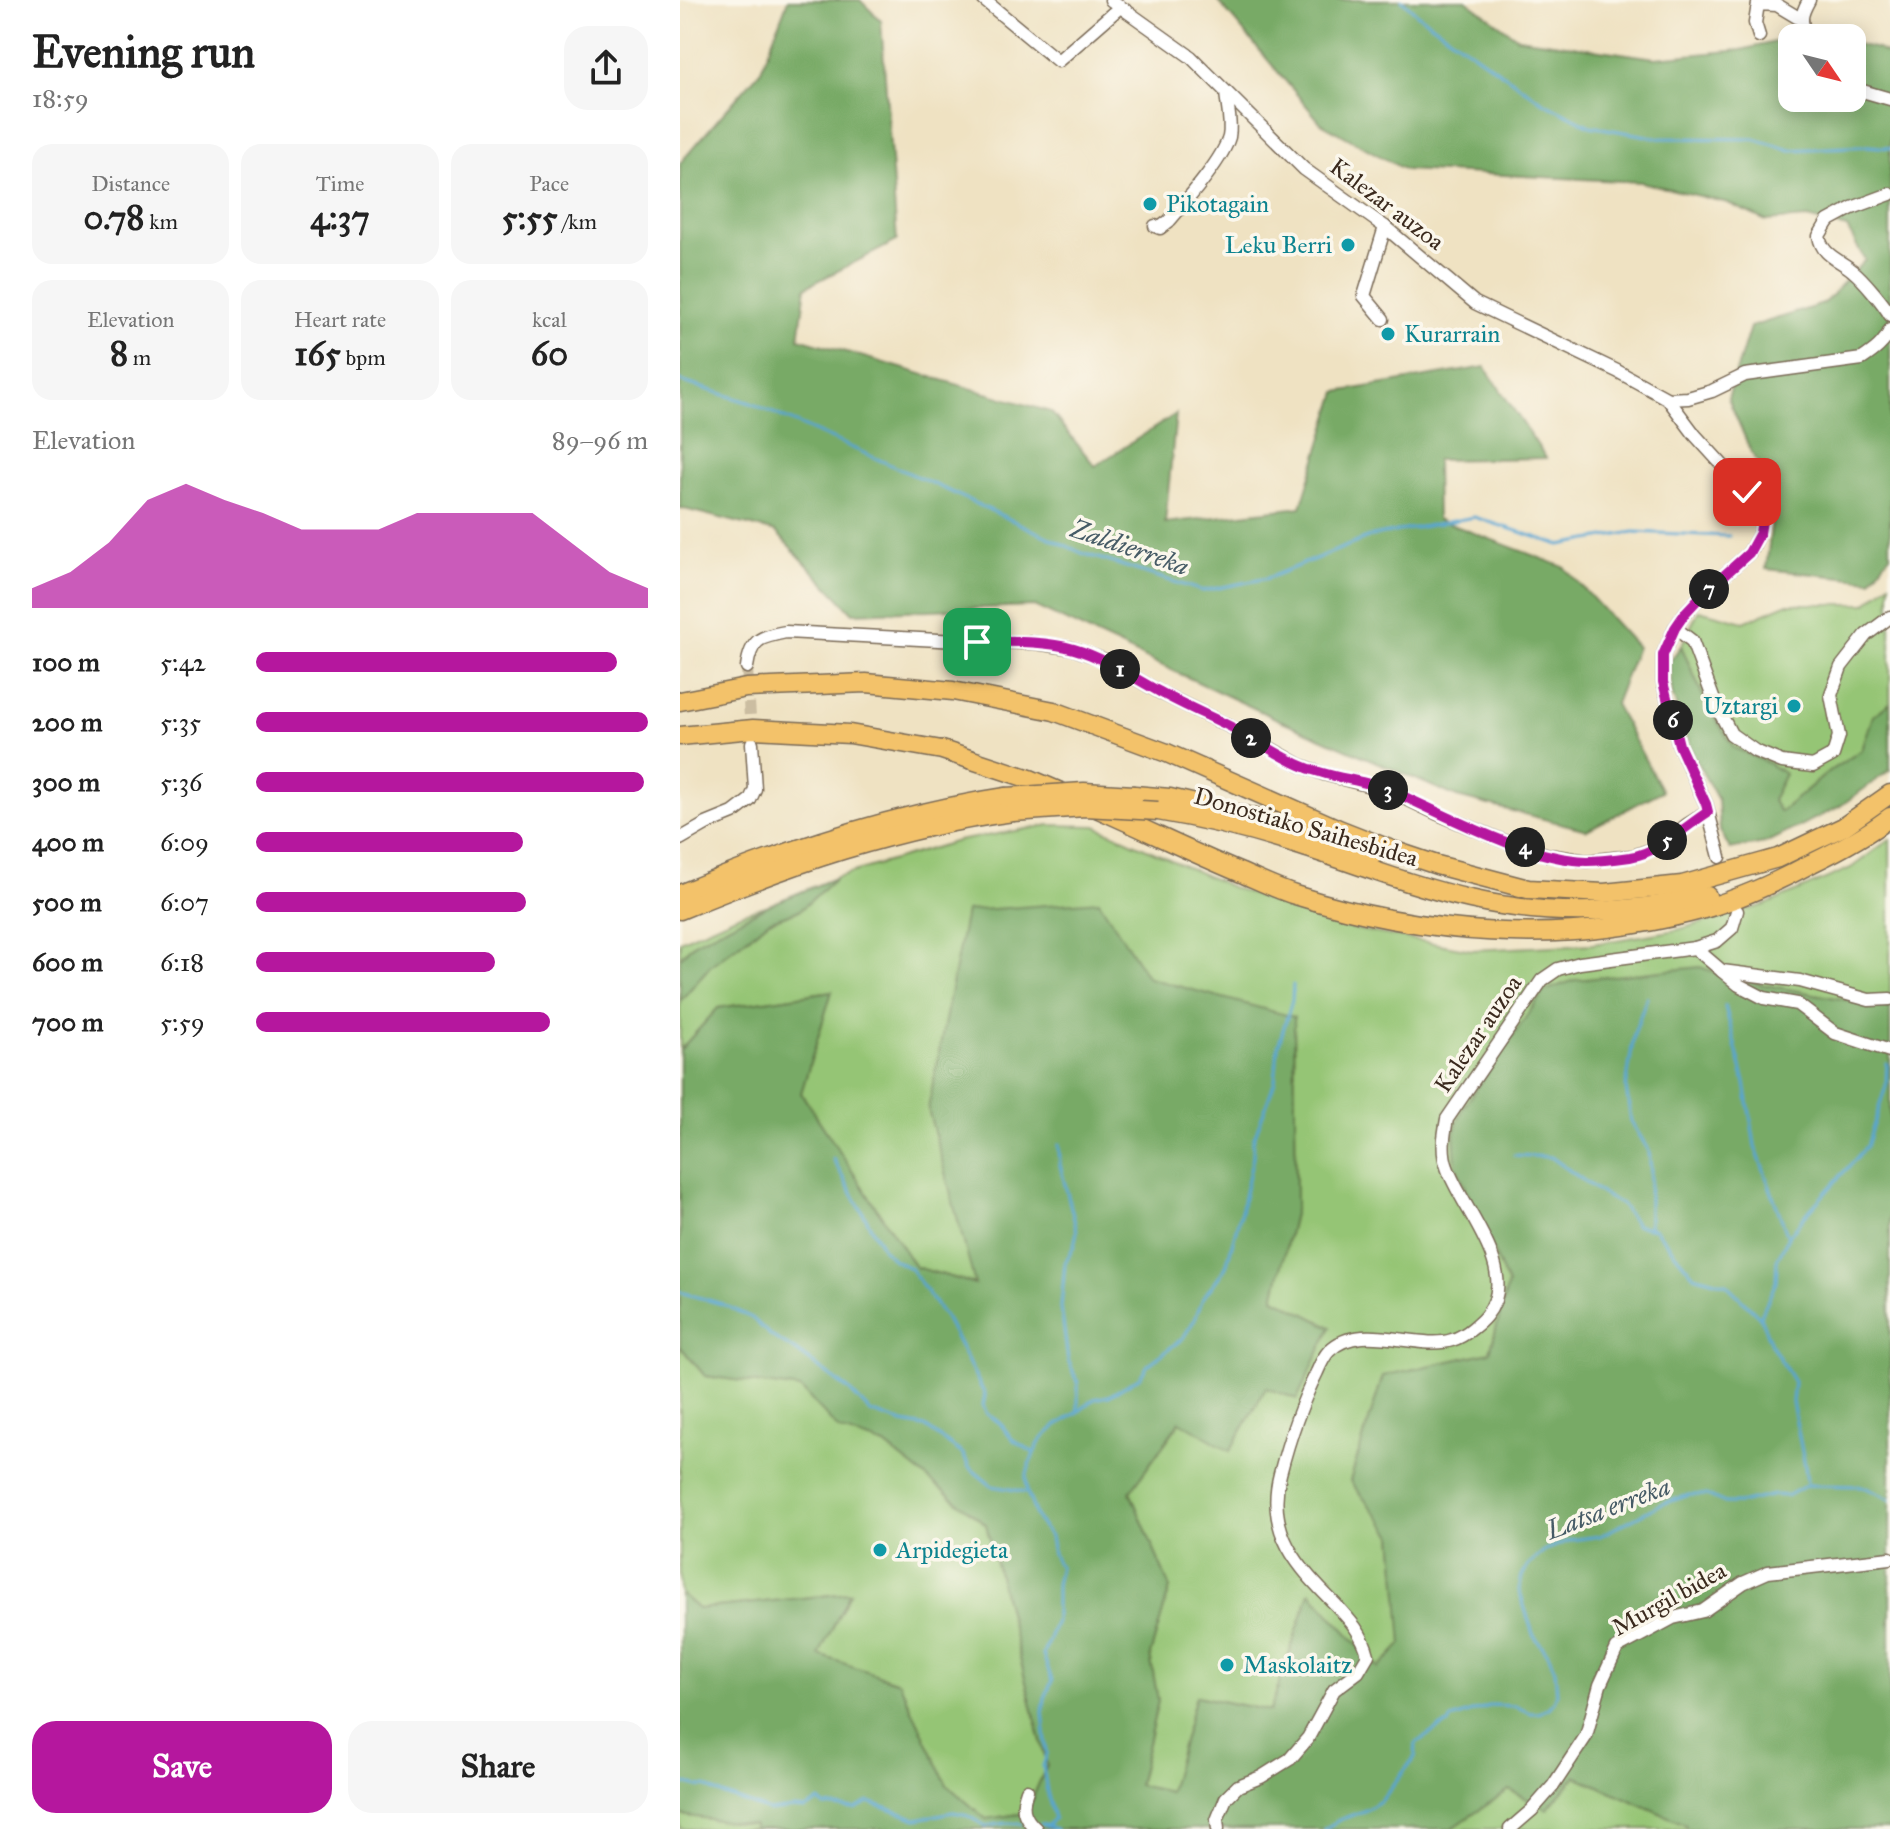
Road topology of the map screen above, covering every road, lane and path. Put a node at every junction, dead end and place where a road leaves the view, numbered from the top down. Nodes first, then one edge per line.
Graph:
1 (984, 0) edge
2 (1809, 0) edge
3 (1115, 3) edge
4 (1802, 20) junction
5 (1802, 24) edge
6 (1759, 36) dead end
7 (1226, 92) junction
8 (1866, 92) edge
9 (1890, 99) edge
10 (1890, 194) edge
11 (1155, 226) dead end
12 (1385, 227) junction
13 (1890, 315) edge
14 (1383, 319) dead end
15 (1890, 330) edge
16 (1668, 399) junction
17 (1890, 617) edge
18 (1675, 628) junction
19 (747, 667) tunnel mouth
20 (680, 701) edge
21 (680, 736) edge
22 (752, 743) tunnel mouth
23 (1890, 794) edge
24 (1009, 805) junction
25 (1708, 812) junction
26 (1890, 817) edge
27 (680, 839) edge
28 (1720, 857) dead end
29 (1783, 878) junction
30 (1528, 889) junction
31 (680, 894) edge
32 (680, 910) edge
33 (1737, 911) dead end
34 (1695, 948) junction
35 (1722, 971) junction
36 (1890, 999) edge
37 (1890, 1051) edge
38 (1890, 1558) edge
39 (1027, 1790) dead end
40 (1036, 1829) edge
41 (1218, 1829) edge
42 (1510, 1829) edge

1 - 3 street
2 - 4 street
3 - 7 street, Kalezar auzoa
4 - 5 street
4 - 6 street
7 - 11 street
7 - 12 street, Kalezar auzoa
8 - 9 street
10 - 13 street
12 - 14 street
12 - 16 street, Kalezar auzoa
15 - 16 street
16 - 18 street, Kalezar auzoa
17 - 18 street
18 - 25 street, Kalezar auzoa
19 - 25 street
20 - 30 highway
21 - 29 highway
22 - 27 street
23 - 30 highway
24 - 29 highway, Donostiako Saihesbidea, bridge
24 - 30 highway, Donostiako Saihesbidea, bridge
24 - 31 highway, Donostiako Saihesbidea
24 - 32 highway, Donostiako Saihesbidea
25 - 28 street, Kalezar auzoa
26 - 29 highway
33 - 34 street, Kalezar auzoa
34 - 35 street
34 - 41 street, Kalezar auzoa
35 - 36 street
35 - 37 street
38 - 42 street, Murgil bidea
39 - 40 street

